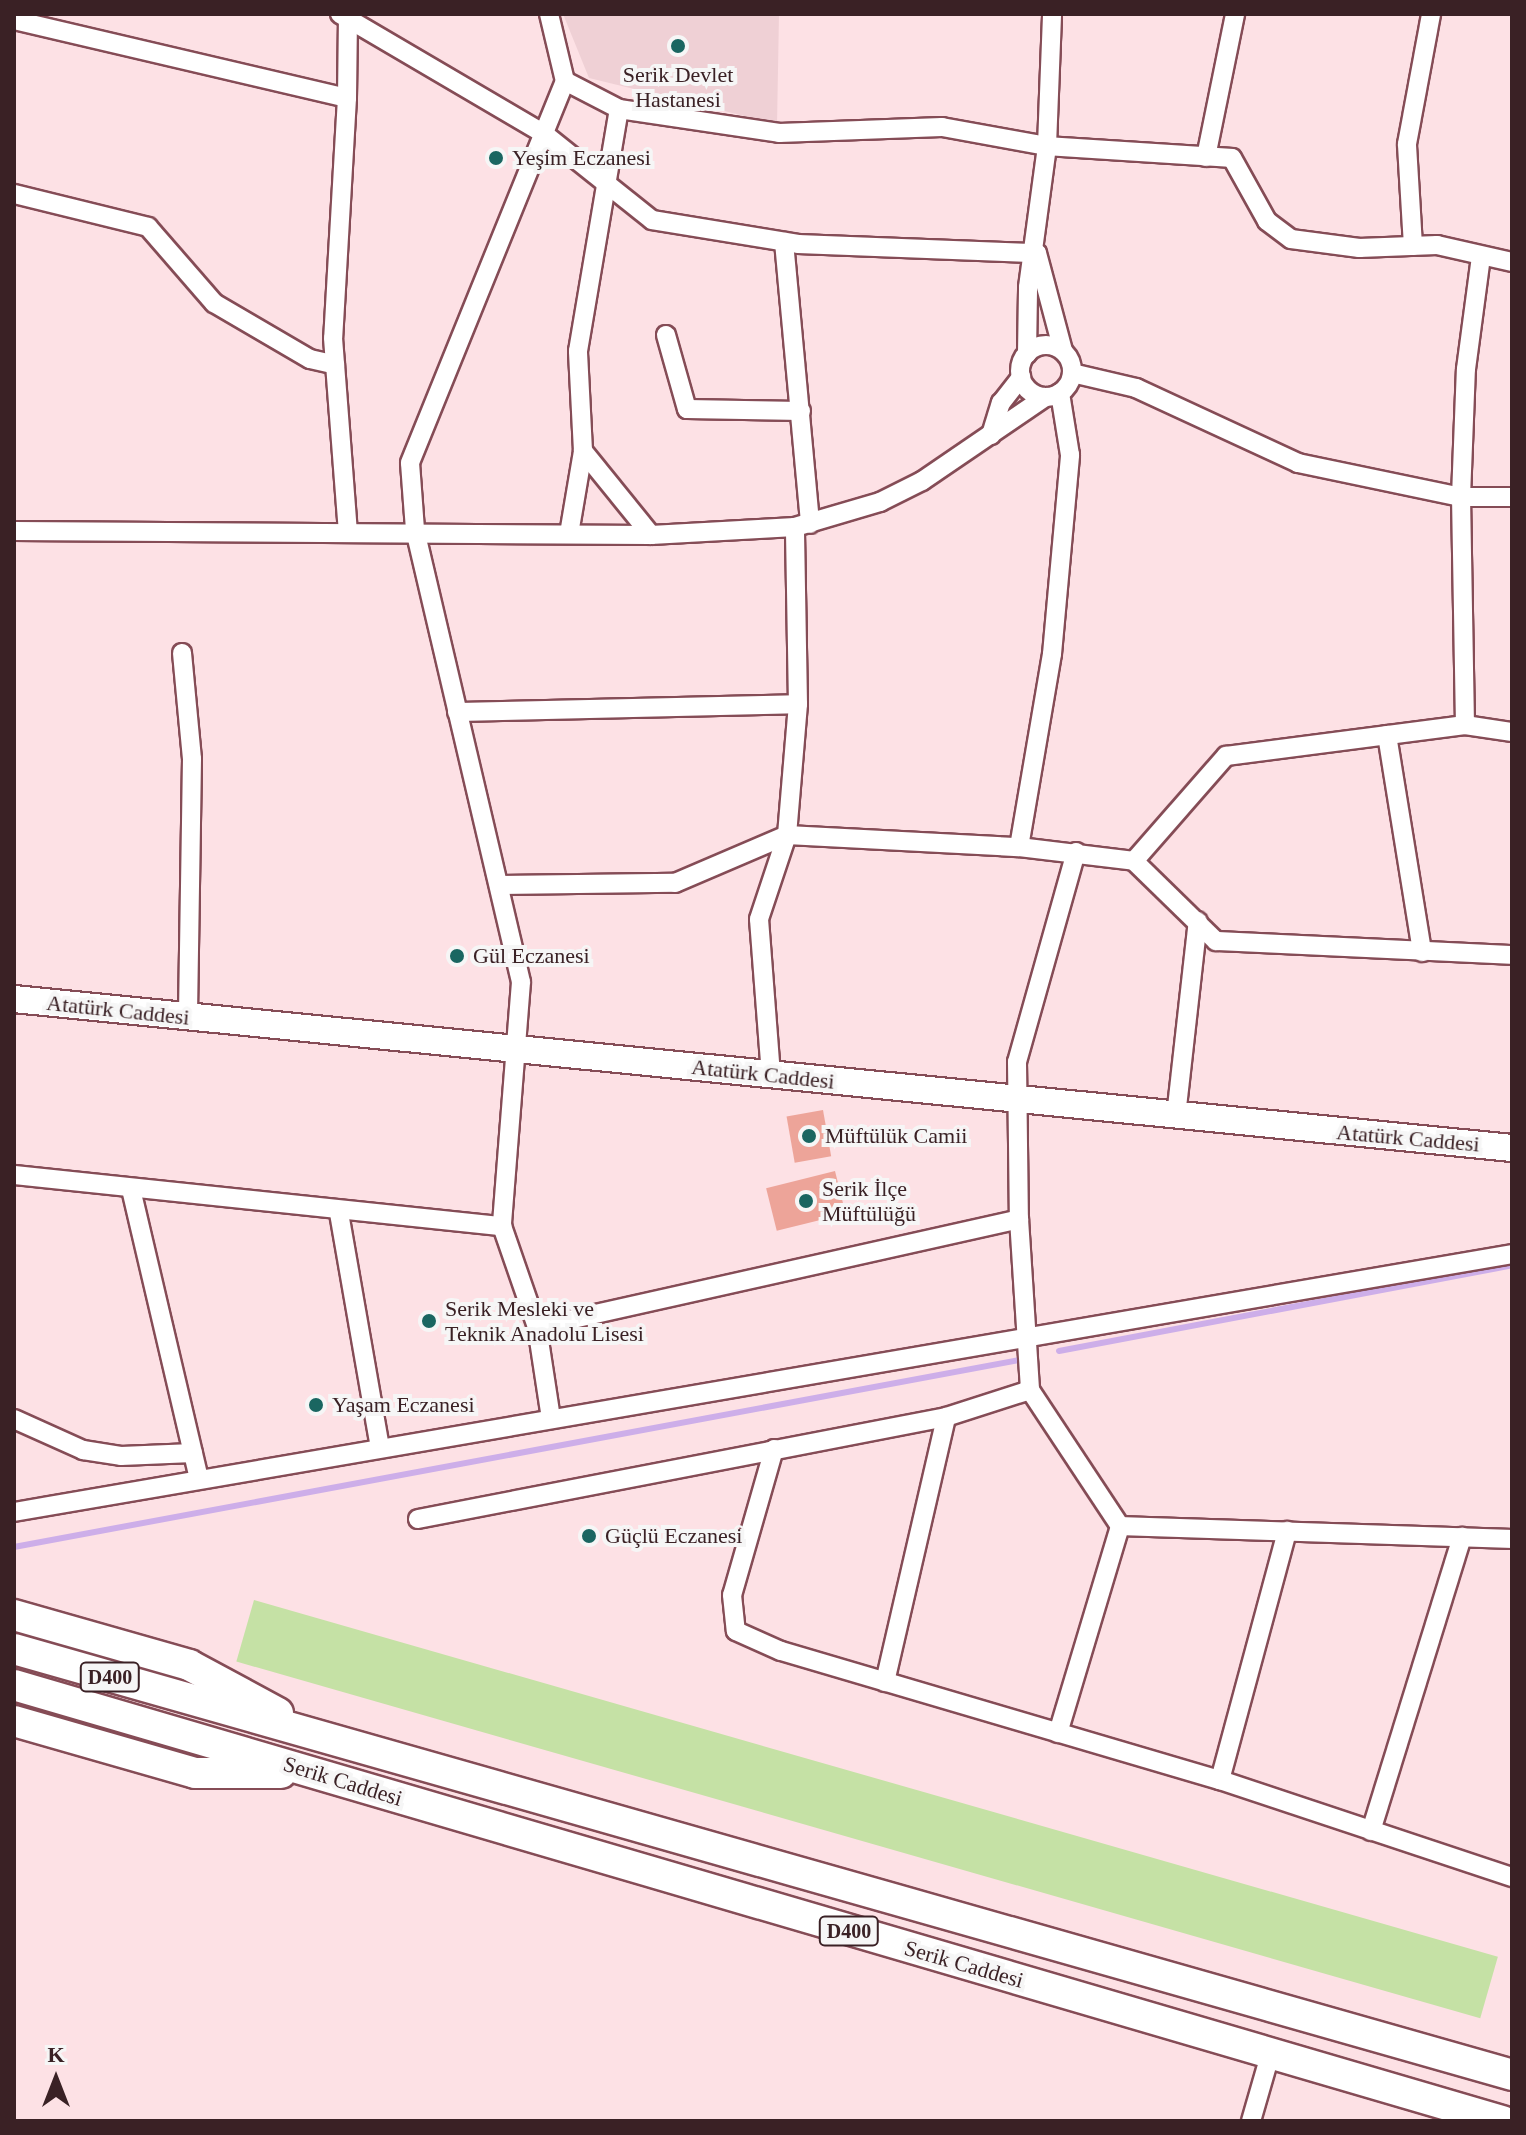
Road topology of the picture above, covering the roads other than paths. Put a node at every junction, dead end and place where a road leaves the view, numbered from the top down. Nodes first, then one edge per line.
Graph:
1 (549, 14) edge
2 (1052, 14) edge
3 (1235, 14) edge
4 (1431, 14) edge
5 (347, 16) edge
6 (14, 20) edge
7 (565, 81) junction
8 (347, 98) junction
9 (619, 109) junction
10 (543, 133) junction
11 (1047, 146) junction
12 (1206, 157) junction
13 (610, 186) junction
14 (14, 194) edge
15 (784, 242) junction
16 (1413, 246) junction
17 (1037, 253) junction
18 (1481, 256) junction
19 (1512, 262) edge
20 (666, 335) dead end
21 (1063, 351) junction
22 (1027, 354) junction
23 (335, 365) junction
24 (1072, 373) junction
25 (1021, 377) junction
26 (1052, 395) junction
27 (801, 411) junction
28 (991, 435) junction
29 (583, 451) junction
30 (1461, 497) junction
31 (1512, 497) edge
32 (803, 525) junction
33 (415, 530) junction
34 (14, 531) edge
35 (348, 531) junction
36 (569, 534) junction
37 (651, 535) junction
38 (182, 653) dead end
39 (798, 704) junction
40 (457, 712) junction
41 (1465, 725) junction
42 (1512, 732) edge
43 (1387, 735) junction
44 (787, 835) junction
45 (1019, 847) junction
46 (1076, 852) junction
47 (1134, 861) junction
48 (500, 885) junction
49 (1198, 921) junction
50 (1422, 952) junction
51 (1512, 955) edge
52 (14, 999) edge
53 (188, 1018) junction
54 (520, 1049) junction
55 (771, 1075) junction
56 (1015, 1099) junction
57 (1176, 1116) junction
58 (1512, 1148) edge
59 (14, 1175) edge
60 (131, 1189) junction
61 (339, 1213) junction
62 (1019, 1219) junction
63 (502, 1226) junction
64 (1512, 1254) edge
65 (537, 1327) junction
66 (1028, 1337) junction
67 (1030, 1390) junction
68 (946, 1417) junction
69 (14, 1419) edge
70 (551, 1419) junction
71 (380, 1447) junction
72 (774, 1449) junction
73 (193, 1453) junction
74 (199, 1478) junction
75 (14, 1512) edge
76 (418, 1519) dead end
77 (1120, 1526) junction
78 (1287, 1531) junction
79 (1462, 1537) junction
80 (1512, 1539) edge
81 (14, 1615) edge
82 (14, 1649) edge
83 (885, 1682) junction
84 (14, 1685) edge
85 (14, 1721) edge
86 (1058, 1733) junction
87 (325, 1739) junction
88 (317, 1774) junction
89 (1220, 1780) junction
90 (1371, 1831) junction
91 (1512, 1877) edge
92 (1270, 2055) junction
93 (1512, 2075) edge
94 (1382, 2085) junction
95 (1512, 2104) edge
96 (1470, 2116) edge
97 (1251, 2121) edge
98 (1502, 2121) edge

1 - 7 street
2 - 11 street
3 - 12 street
4 - 16 street
5 - 8 street
5 - 10 street
6 - 8 street
7 - 9 street
7 - 10 street
8 - 23 street
9 - 11 street
9 - 13 street
10 - 13 street
10 - 33 street
11 - 12 street
11 - 17 street
12 - 16 street
13 - 15 street
13 - 29 street
14 - 23 street
15 - 17 street
15 - 27 street
16 - 18 street
17 - 21 street
17 - 22 street
18 - 19 street
18 - 30 street
20 - 27 street
21 - 22 street
21 - 24 street
22 - 25 street
23 - 35 street
24 - 26 street
24 - 30 street
25 - 26 street
25 - 28 street
26 - 28 street
26 - 45 street
27 - 32 street
28 - 32 street
29 - 36 street
29 - 37 street
30 - 31 street
30 - 41 street
32 - 37 street
32 - 39 street
33 - 35 street
33 - 36 street
33 - 40 street
34 - 35 street
36 - 37 street
38 - 53 street
39 - 40 street
39 - 44 street
40 - 48 street
41 - 42 street
41 - 43 street
43 - 47 street
43 - 50 street
44 - 45 street
44 - 48 street
44 - 55 street
45 - 46 street
46 - 47 street
46 - 56 street
47 - 49 street
48 - 54 street
49 - 50 street
49 - 57 street
50 - 51 street
52 - 53 main road, Atatürk Caddesi
53 - 54 main road, Atatürk Caddesi
54 - 55 main road, Atatürk Caddesi
54 - 63 street
55 - 56 main road, Atatürk Caddesi
56 - 57 main road, Atatürk Caddesi
56 - 62 street
57 - 58 main road, Atatürk Caddesi
59 - 60 street
60 - 61 street
60 - 73 street
61 - 63 street
61 - 71 street
62 - 65 street
62 - 66 street
63 - 65 street
64 - 66 street
65 - 70 street
66 - 67 street
66 - 70 street
67 - 68 street
67 - 77 street
68 - 72 street
68 - 83 street
69 - 73 street
70 - 71 street
71 - 74 street
72 - 76 street
72 - 83 street
73 - 74 street
74 - 75 street
77 - 78 street
77 - 86 street
78 - 79 street
78 - 89 street
79 - 80 street
79 - 90 street
81 - 87 highway
82 - 87 highway, Serik Caddesi / D400
83 - 86 street
84 - 88 highway, Serik Caddesi / D400
85 - 88 highway
86 - 89 street
87 - 93 highway, Serik Caddesi / D400
88 - 92 highway, Serik Caddesi / D400
89 - 90 street
90 - 91 street
92 - 94 highway, Serik Caddesi / D400
92 - 97 street
94 - 95 highway
94 - 96 highway, Serik Caddesi / D400
96 - 98 highway, Serik Caddesi / D400

